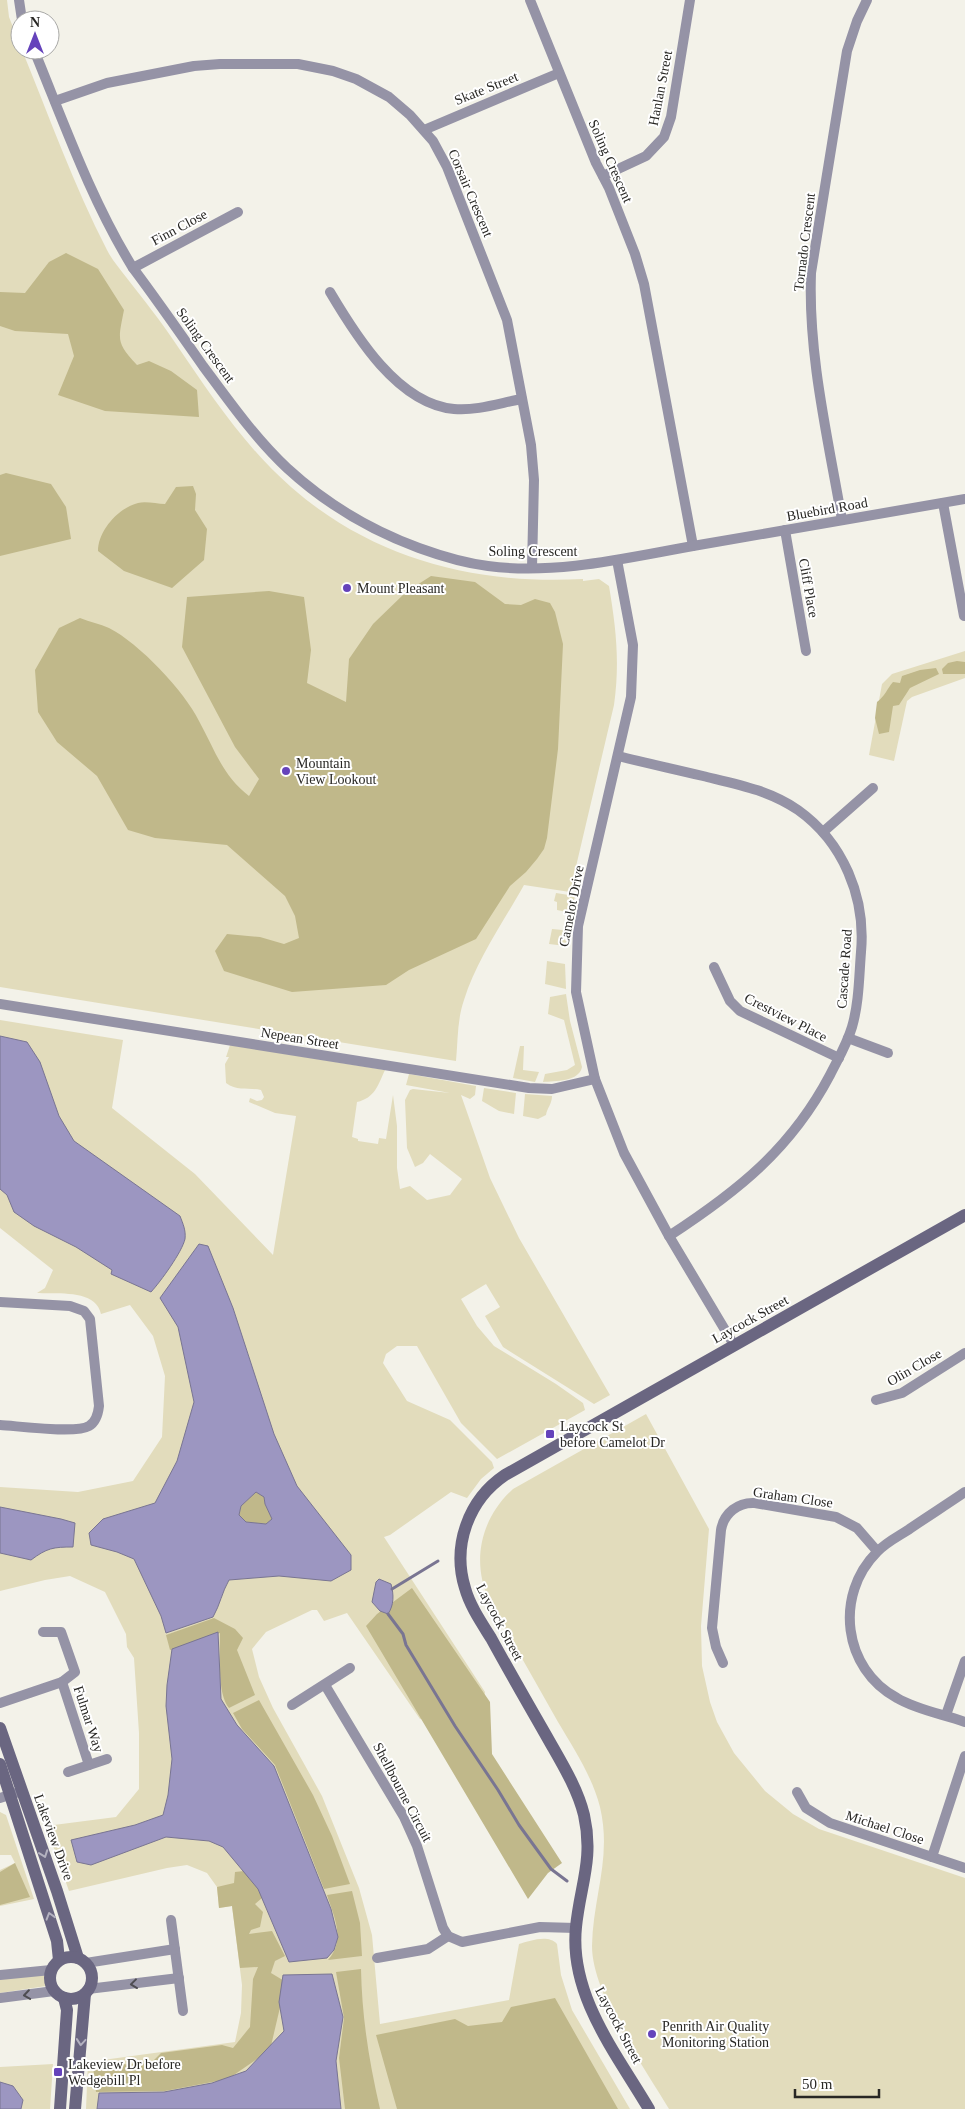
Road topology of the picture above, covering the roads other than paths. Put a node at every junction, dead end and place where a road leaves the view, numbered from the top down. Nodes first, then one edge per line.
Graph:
1 (530, 0) edge
2 (690, 0) edge
3 (867, 0) edge
4 (38, 60) edge
5 (559, 73) junction
6 (55, 100) junction
7 (424, 130) junction
8 (603, 176) junction
9 (238, 212) dead end
10 (133, 268) junction
11 (330, 292) dead end
12 (522, 399) junction
13 (965, 499) edge
14 (943, 503) junction
15 (842, 520) junction
16 (785, 530) junction
17 (693, 546) junction
18 (618, 560) junction
19 (532, 568) junction
20 (964, 616) edge
21 (806, 651) dead end
22 (618, 756) junction
23 (873, 788) dead end
24 (823, 832) junction
25 (714, 967) dead end
26 (0, 1004) edge
27 (848, 1038) junction
28 (888, 1053) dead end
29 (839, 1058) junction
30 (595, 1079) junction
31 (965, 1215) edge
32 (669, 1236) junction
33 (0, 1302) edge
34 (734, 1345) junction
35 (965, 1353) edge
36 (876, 1400) dead end
37 (0, 1425) edge
38 (965, 1492) edge
39 (877, 1551) junction
40 (42, 1632) dead end
41 (965, 1661) edge
42 (724, 1663) dead end
43 (350, 1668) dead end
44 (62, 1682) junction
45 (325, 1685) junction
46 (0, 1702) edge
47 (292, 1705) dead end
48 (946, 1715) junction
49 (965, 1722) edge
50 (0, 1728) edge
51 (965, 1756) edge
52 (107, 1759) dead end
53 (0, 1764) edge
54 (89, 1765) junction
55 (68, 1772) dead end
56 (797, 1792) dead end
57 (11, 1794) edge
58 (932, 1857) junction
59 (965, 1868) edge
60 (171, 1920) dead end
61 (576, 1928) junction
62 (448, 1936) junction
63 (175, 1949) junction
64 (377, 1958) dead end
65 (59, 1960) junction
66 (82, 1960) junction
67 (51, 1970) junction
68 (0, 1975) edge
69 (179, 1978) junction
70 (86, 1991) junction
71 (59, 1994) junction
72 (0, 1998) edge
73 (184, 2011) dead end
74 (60, 2109) edge
75 (75, 2109) edge
76 (649, 2109) edge

1 - 5 street, Soling Crescent
2 - 8 street, Hanlan Street
3 - 15 street, Tornado Crescent
4 - 6 street, Soling Crescent
5 - 7 street, Skate Street
5 - 8 street, Soling Crescent
6 - 7 street, Corsair Crescent
6 - 10 street, Soling Crescent
7 - 12 street, Corsair Crescent
8 - 17 street, Soling Crescent
9 - 10 street, Finn Close
10 - 19 street, Soling Crescent
11 - 12 street
12 - 19 street, Corsair Crescent
13 - 14 street, Bluebird Road
14 - 15 street, Bluebird Road
14 - 20 street
15 - 16 street, Bluebird Road
16 - 17 street, Bluebird Road
16 - 21 street, Cliff Place
17 - 18 street, Soling Crescent
18 - 19 street, Soling Crescent
18 - 22 street, Camelot Drive
22 - 24 street, Cascade Road
22 - 30 street, Camelot Drive
23 - 24 street
24 - 27 street, Cascade Road
25 - 29 street, Crestview Place
26 - 30 street, Nepean Street
27 - 28 street
27 - 29 street, Cascade Road
29 - 32 street, Cascade Road
30 - 32 street, Camelot Drive
31 - 34 street, Laycock Street
32 - 34 street, Camelot Drive
33 - 37 street
34 - 61 street, Laycock Street
35 - 36 street, Olin Close
38 - 39 street
39 - 42 street, Graham Close
39 - 48 street
40 - 44 street, Fulmar Way
41 - 48 street
43 - 45 street
44 - 46 street, Fulmar Way
44 - 54 street, Fulmar Way
45 - 47 street
45 - 62 street, Shellbourne Circuit
48 - 49 street
50 - 57 street, Lakeview Drive
51 - 58 street, Michael Close
52 - 54 street
53 - 57 street, Lakeview Drive
54 - 55 street
56 - 58 street, Michael Close
65 -> 57 street, Lakeview Drive
57 -> 66 street, Lakeview Drive
58 - 59 street
60 - 63 street
61 - 62 street
61 - 76 street, Laycock Street
62 - 64 street
63 - 66 street
63 - 69 street
65 - 66 street
65 - 67 street
66 - 70 street
67 - 68 street
67 - 71 street
69 -> 70 street
69 - 73 street
70 - 71 street
70 -> 75 street
71 -> 72 street
71 - 74 street

